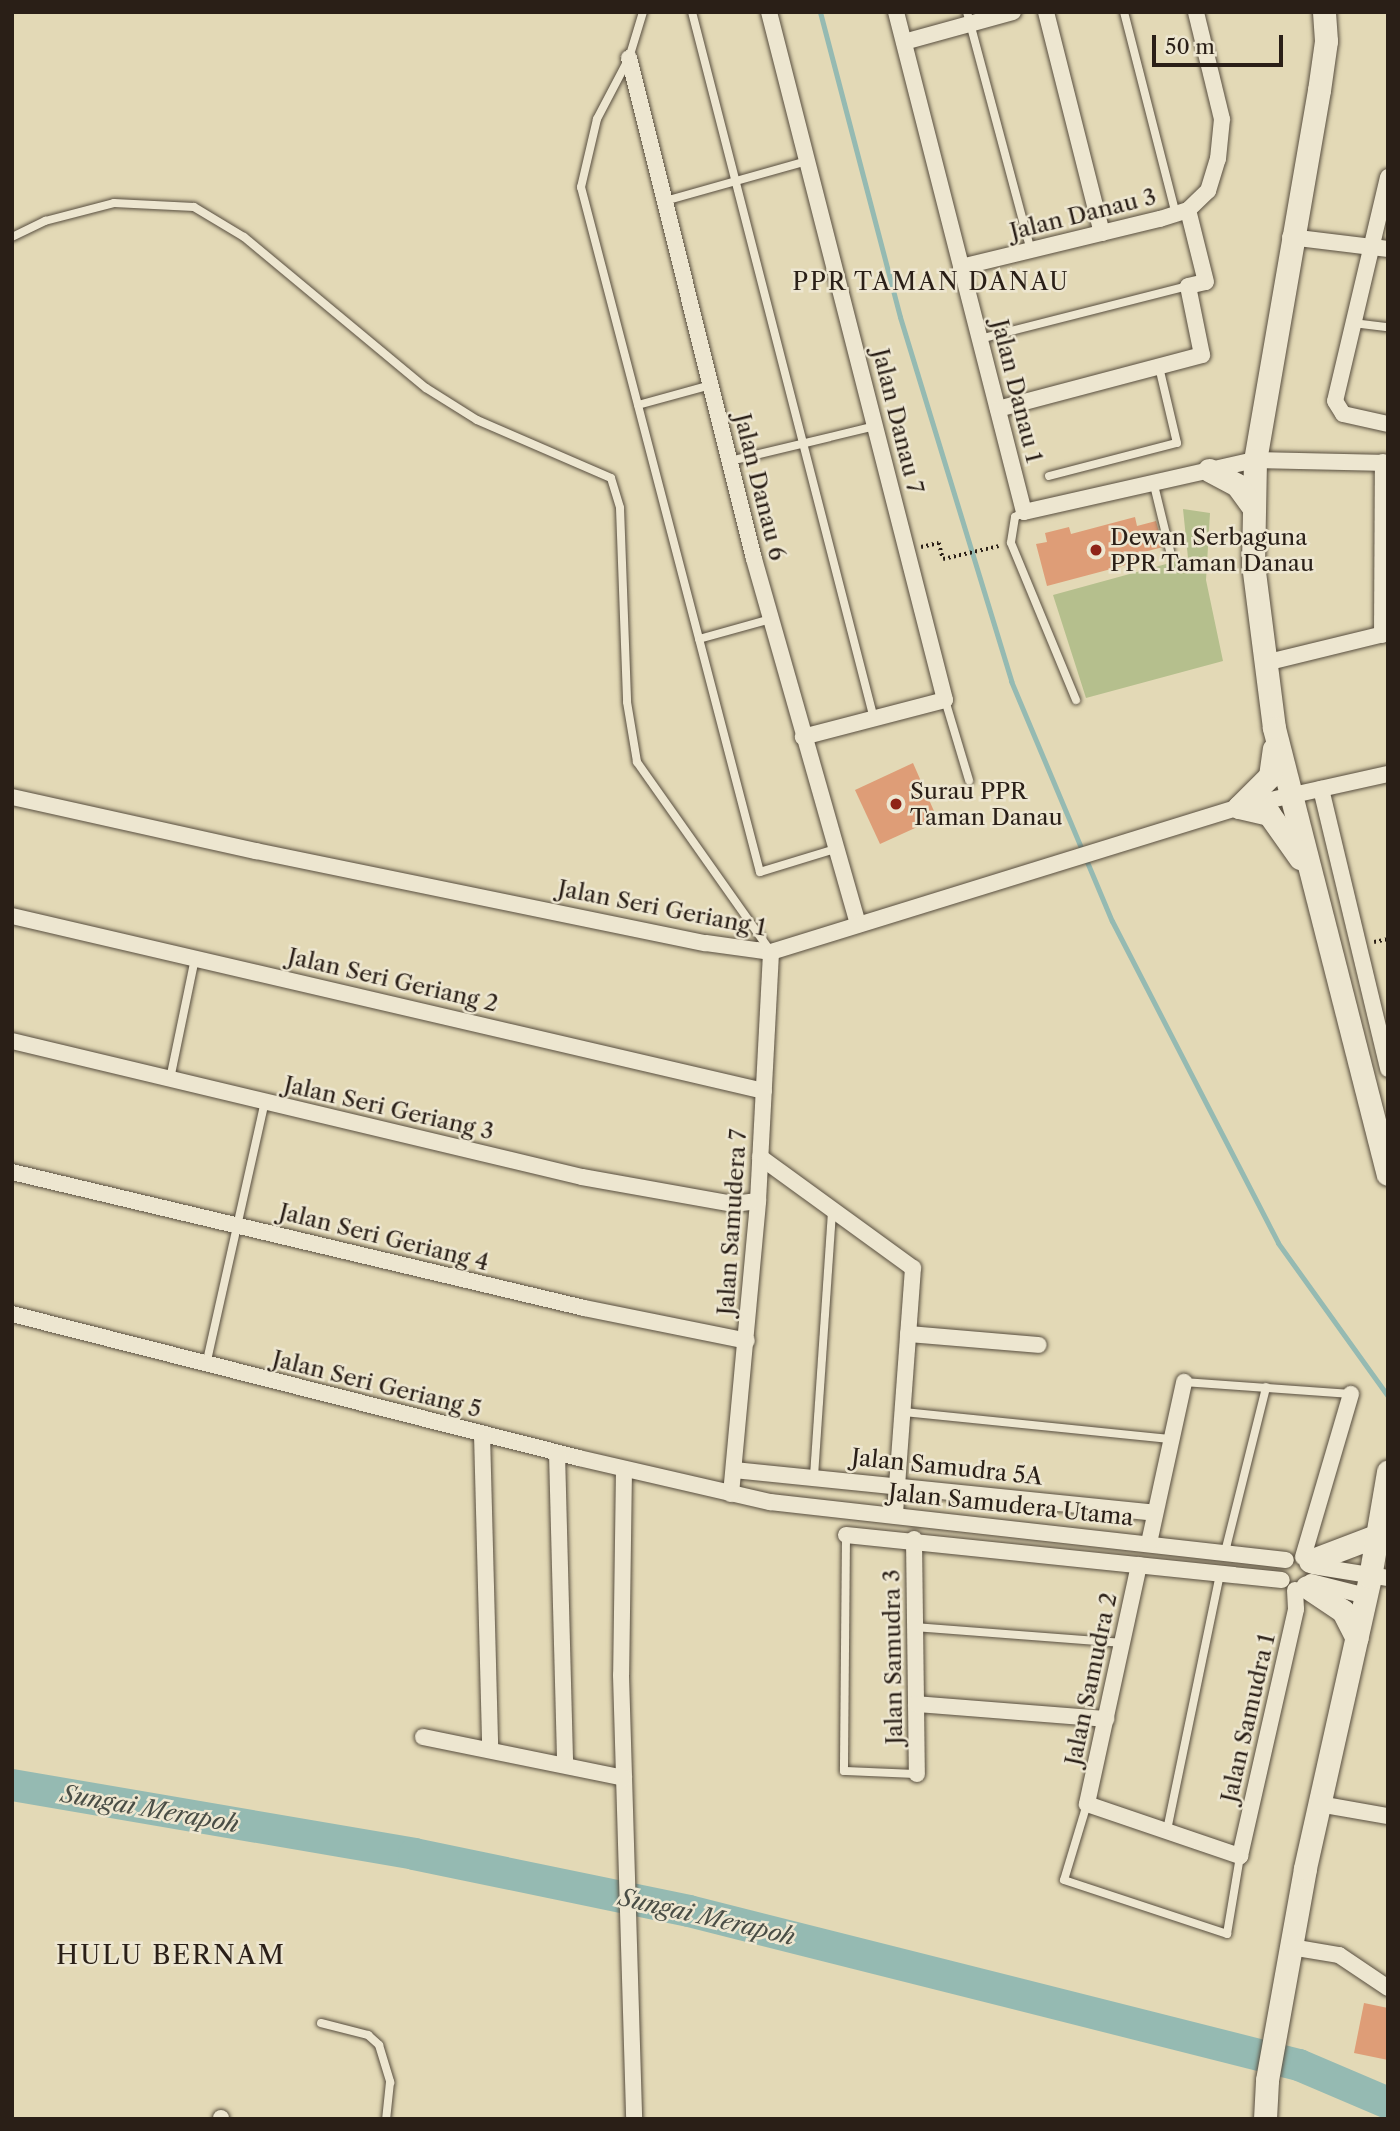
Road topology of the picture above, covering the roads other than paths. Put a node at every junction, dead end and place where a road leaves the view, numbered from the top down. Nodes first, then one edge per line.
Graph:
1 (643, 12) edge
2 (692, 12) edge
3 (769, 12) edge
4 (896, 12) edge
5 (1013, 12) edge
6 (1046, 12) edge
7 (1124, 12) edge
8 (1196, 12) edge
9 (1324, 12) edge
10 (968, 18) edge
11 (904, 41) junction
12 (629, 58) junction
13 (807, 161) junction
14 (1388, 177) edge
15 (737, 181) junction
16 (665, 201) junction
17 (1182, 212) junction
18 (1102, 233) junction
19 (12, 237) edge
20 (1290, 237) junction
21 (1371, 247) junction
22 (1388, 249) edge
23 (1031, 251) junction
24 (961, 267) junction
25 (1188, 286) junction
26 (1353, 323) junction
27 (1388, 327) edge
28 (980, 339) junction
29 (1159, 367) junction
30 (711, 385) junction
31 (638, 404) junction
32 (998, 409) junction
33 (1388, 424) edge
34 (876, 426) junction
35 (804, 443) junction
36 (1255, 460) junction
37 (730, 461) junction
38 (1385, 462) edge
39 (1209, 470) junction
40 (1049, 476) dead end
41 (1153, 481) junction
42 (1253, 507) junction
43 (1024, 512) junction
44 (1170, 551) dead end
45 (771, 619) junction
46 (1385, 634) edge
47 (699, 639) junction
48 (1265, 663) junction
49 (945, 699) junction
50 (1076, 700) dead end
51 (874, 719) junction
52 (1274, 728) junction
53 (803, 737) junction
54 (1388, 774) edge
55 (969, 780) dead end
56 (1321, 789) junction
57 (1292, 796) junction
58 (12, 797) edge
59 (1239, 807) junction
60 (835, 849) junction
61 (1310, 873) junction
62 (12, 916) edge
63 (858, 925) junction
64 (1356, 936) junction
65 (1331, 944) junction
66 (771, 952) junction
67 (195, 957) junction
68 (12, 1041) edge
69 (1388, 1069) edge
70 (170, 1079) junction
71 (764, 1091) junction
72 (265, 1101) junction
73 (1379, 1102) edge
74 (760, 1157) junction
75 (12, 1172) edge
76 (1388, 1174) edge
77 (758, 1201) junction
78 (832, 1209) junction
79 (239, 1225) junction
80 (12, 1314) edge
81 (908, 1334) junction
82 (747, 1341) junction
83 (1039, 1345) dead end
84 (206, 1365) junction
85 (1184, 1382) joint
86 (1266, 1387) junction
87 (1351, 1394) joint
88 (902, 1412) junction
89 (482, 1434) junction
90 (1171, 1439) junction
91 (557, 1453) junction
92 (624, 1469) junction
93 (734, 1470) junction
94 (1388, 1472) edge
95 (814, 1476) junction
96 (897, 1485) junction
97 (731, 1494) junction
98 (1155, 1513) junction
99 (895, 1515) junction
100 (846, 1535) joint
101 (1378, 1535) junction
102 (914, 1539) junction
103 (1149, 1543) junction
104 (1225, 1552) junction
105 (1139, 1565) junction
106 (1220, 1574) junction
107 (1303, 1574) junction
108 (1375, 1584) edge
109 (915, 1627) junction
110 (1357, 1638) junction
111 (1122, 1643) junction
112 (916, 1703) junction
113 (1106, 1719) junction
114 (423, 1737) dead end
115 (490, 1749) junction
116 (565, 1765) junction
117 (917, 1773) joint
118 (624, 1778) junction
119 (1087, 1804) junction
120 (1319, 1804) junction
121 (1388, 1816) edge
122 (1167, 1830) junction
123 (1240, 1856) junction
124 (1291, 1947) junction
125 (1388, 1989) edge
126 (321, 2023) dead end
127 (386, 2119) edge
128 (634, 2119) edge
129 (1265, 2119) edge

1 - 12 lane
2 - 15 lane
3 - 13 street, Jalan Danau 7
4 - 11 street, Jalan Danau 1
5 - 10 street
6 - 18 street
7 - 17 lane
8 - 17 street, Jalan Danau 3
9 - 20 street
10 - 11 street
10 - 23 lane
11 - 24 street, Jalan Danau 1
12 - 16 street, Jalan Danau 6
12 - 31 lane
13 - 15 lane
13 - 34 street, Jalan Danau 7
14 - 21 street
15 - 16 lane
15 - 35 lane
16 - 30 street, Jalan Danau 6
17 - 18 street, Jalan Danau 3
17 - 25 street
18 - 23 street, Jalan Danau 3
19 - 66 lane
20 - 21 street
20 - 36 street
21 - 22 street
21 - 26 street
23 - 24 street, Jalan Danau 3
24 - 28 street, Jalan Danau 1
25 - 28 lane
25 - 29 street
26 - 27 lane
26 - 33 street
28 - 32 street, Jalan Danau 1
29 - 32 street
29 - 40 lane
30 - 31 lane
30 - 37 street, Jalan Danau 6
31 - 47 lane
32 - 43 street, Jalan Danau 1
34 - 35 lane
34 - 49 street, Jalan Danau 7
35 - 37 lane
35 - 51 lane
36 - 38 street
36 - 39 street
36 - 42 street
37 - 45 street, Jalan Danau 6
38 - 46 street
39 - 41 street
39 - 42 street
41 - 43 street
41 - 44 lane
42 - 48 street
43 - 50 lane
45 - 47 lane
45 - 53 street, Jalan Danau 6
46 - 48 street
47 - 60 lane
48 - 52 street
49 - 51 street
49 - 55 lane
51 - 53 street
52 - 57 street
52 - 59 street
53 - 60 street, Jalan Danau 6
54 - 56 street, Jalan Seri Geriang 1
56 - 57 street, Jalan Seri Geriang 1
56 - 64 street
57 - 59 street, Jalan Seri Geriang 1
57 - 61 street
58 - 66 street, Jalan Seri Geriang 1
59 - 61 street
59 - 63 street, Jalan Seri Geriang 1
60 - 63 street, Jalan Danau 6
61 - 65 street
62 - 67 street, Jalan Seri Geriang 2
63 - 66 street, Jalan Seri Geriang 1
64 - 65 street
64 - 69 street
65 - 73 street
66 - 71 street, Jalan Samudera 7
67 - 70 lane
67 - 71 street, Jalan Seri Geriang 2
68 - 70 street, Jalan Seri Geriang 3
70 - 72 street, Jalan Seri Geriang 3
71 - 74 street, Jalan Samudera 7
72 - 77 street, Jalan Seri Geriang 3
72 - 79 lane
73 - 76 street
74 - 77 street, Jalan Samudera 7
74 - 78 street
75 - 79 street, Jalan Seri Geriang 4
77 - 82 street, Jalan Samudera 7
78 - 81 street
78 - 95 lane
79 - 82 street, Jalan Seri Geriang 4
79 - 84 lane
80 - 84 street, Jalan Seri Geriang 5
81 - 83 street
81 - 88 street
82 - 93 street, Jalan Samudera 7
84 - 89 street, Jalan Seri Geriang 5
85 - 86 lane
85 - 90 street
86 - 87 lane
86 - 104 lane
87 - 107 street
88 - 90 lane
88 - 96 street
89 - 91 street, Jalan Seri Geriang 5
89 - 115 street
90 - 98 street
91 - 92 street, Jalan Seri Geriang 5
91 - 116 street
92 - 97 street, Jalan Seri Geriang 5
92 - 118 street
93 - 95 street, Jalan Samudra 5A
93 - 97 street, Jalan Samudera 7
94 - 101 street
95 - 96 street, Jalan Samudra 5A
96 - 98 street, Jalan Samudra 5A
96 - 99 street
97 - 99 street, Jalan Samudera Utama
98 - 103 street
99 - 103 street, Jalan Samudera Utama
100 - 102 street, Jalan Samudera Utama
100 - 117 lane
101 - 107 street
101 - 108 street
102 - 105 street, Jalan Samudera Utama
102 - 109 street, Jalan Samudra 3
103 - 104 street, Jalan Samudera Utama
104 - 107 street, Jalan Samudera Utama
105 - 106 street, Jalan Samudera Utama
105 - 111 street, Jalan Samudra 2
106 - 107 street, Jalan Samudera Utama
106 - 122 lane
107 - 108 street, Jalan Samudera Utama
107 - 110 street
107 - 123 street, Jalan Samudra 1
108 - 110 street
109 - 111 lane
109 - 112 street, Jalan Samudra 3
110 - 120 street
111 - 113 street, Jalan Samudra 2
112 - 113 street
112 - 117 street, Jalan Samudra 3
113 - 119 street, Jalan Samudra 2
114 - 115 street
115 - 116 street
116 - 118 street
118 - 128 street
119 - 122 street
119 - 123 lane
120 - 121 street
120 - 124 street
122 - 123 street
124 - 125 street
124 - 129 street
126 - 127 lane

